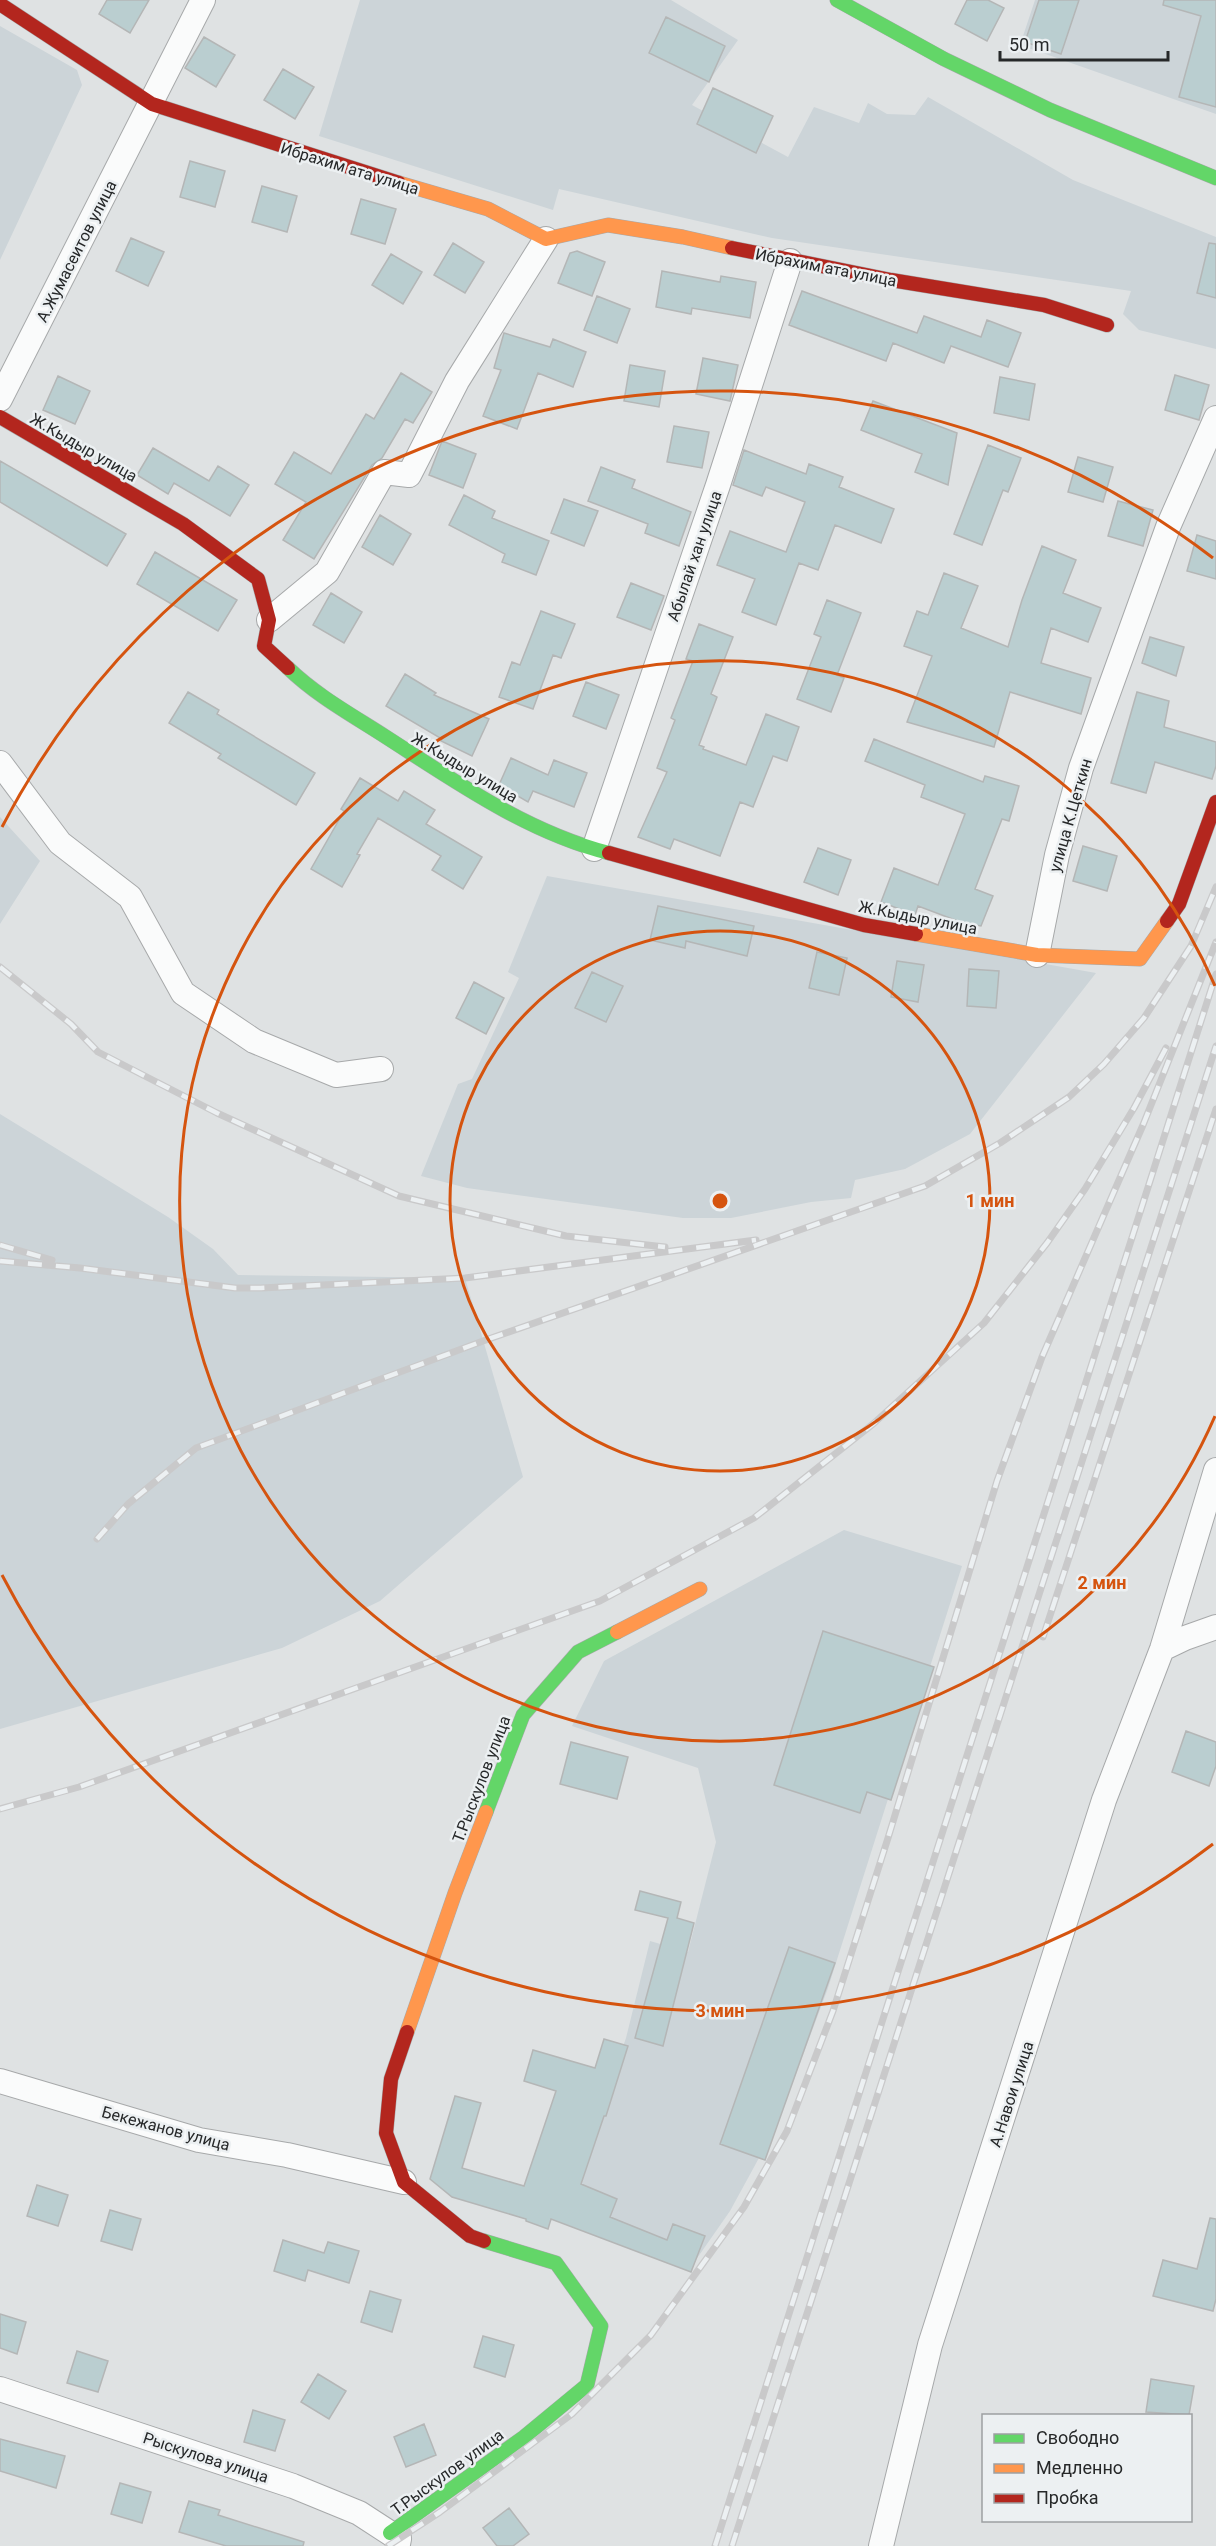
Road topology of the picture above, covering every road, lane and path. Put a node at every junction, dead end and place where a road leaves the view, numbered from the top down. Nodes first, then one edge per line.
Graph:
1 (204, 0) edge
2 (837, 0) edge
3 (0, 4) edge
4 (863, 7) edge
5 (152, 104) junction
6 (1216, 178) edge
7 (546, 238) junction
8 (790, 261) junction
9 (1107, 325) dead end
10 (0, 399) edge
11 (0, 417) edge
12 (1216, 418) edge
13 (269, 620) junction
14 (0, 763) edge
15 (1216, 802) edge
16 (594, 849) junction
17 (1037, 956) junction
18 (381, 1069) dead end
19 (1216, 1470) edge
20 (700, 1589) dead end
21 (1216, 1627) edge
22 (1162, 1649) junction
23 (0, 2080) edge
24 (404, 2182) junction
25 (0, 2389) edge
26 (524, 2437) joint
27 (394, 2540) edge
28 (881, 2546) edge

1 - 5 street, А.Жумасеитов улица
2 - 4 street
3 - 5 street
4 - 6 street
5 - 7 street, Ибрахим ата улица
5 - 10 street, А.Жумасеитов улица
7 - 8 street, Ибрахим ата улица
7 - 13 street
8 - 9 street, Ибрахим ата улица
8 - 16 street, Абылай хан улица
11 - 13 street, Ж.Кыдыр улица
12 - 17 street, улица К.Цеткин
13 - 16 street, Ж.Кыдыр улица
14 - 18 street
15 - 17 street
16 - 17 street, Ж.Кыдыр улица
19 - 22 street, А.Навои улица
20 - 24 street, Т.Рыскулов улица
21 - 22 street
22 - 28 street, А.Навои улица
23 - 24 street, Бекежанов улица
24 - 26 street, Бекежанов улица
25 - 27 street, Рыскулова улица
26 - 27 street, Т.Рыскулов улица

